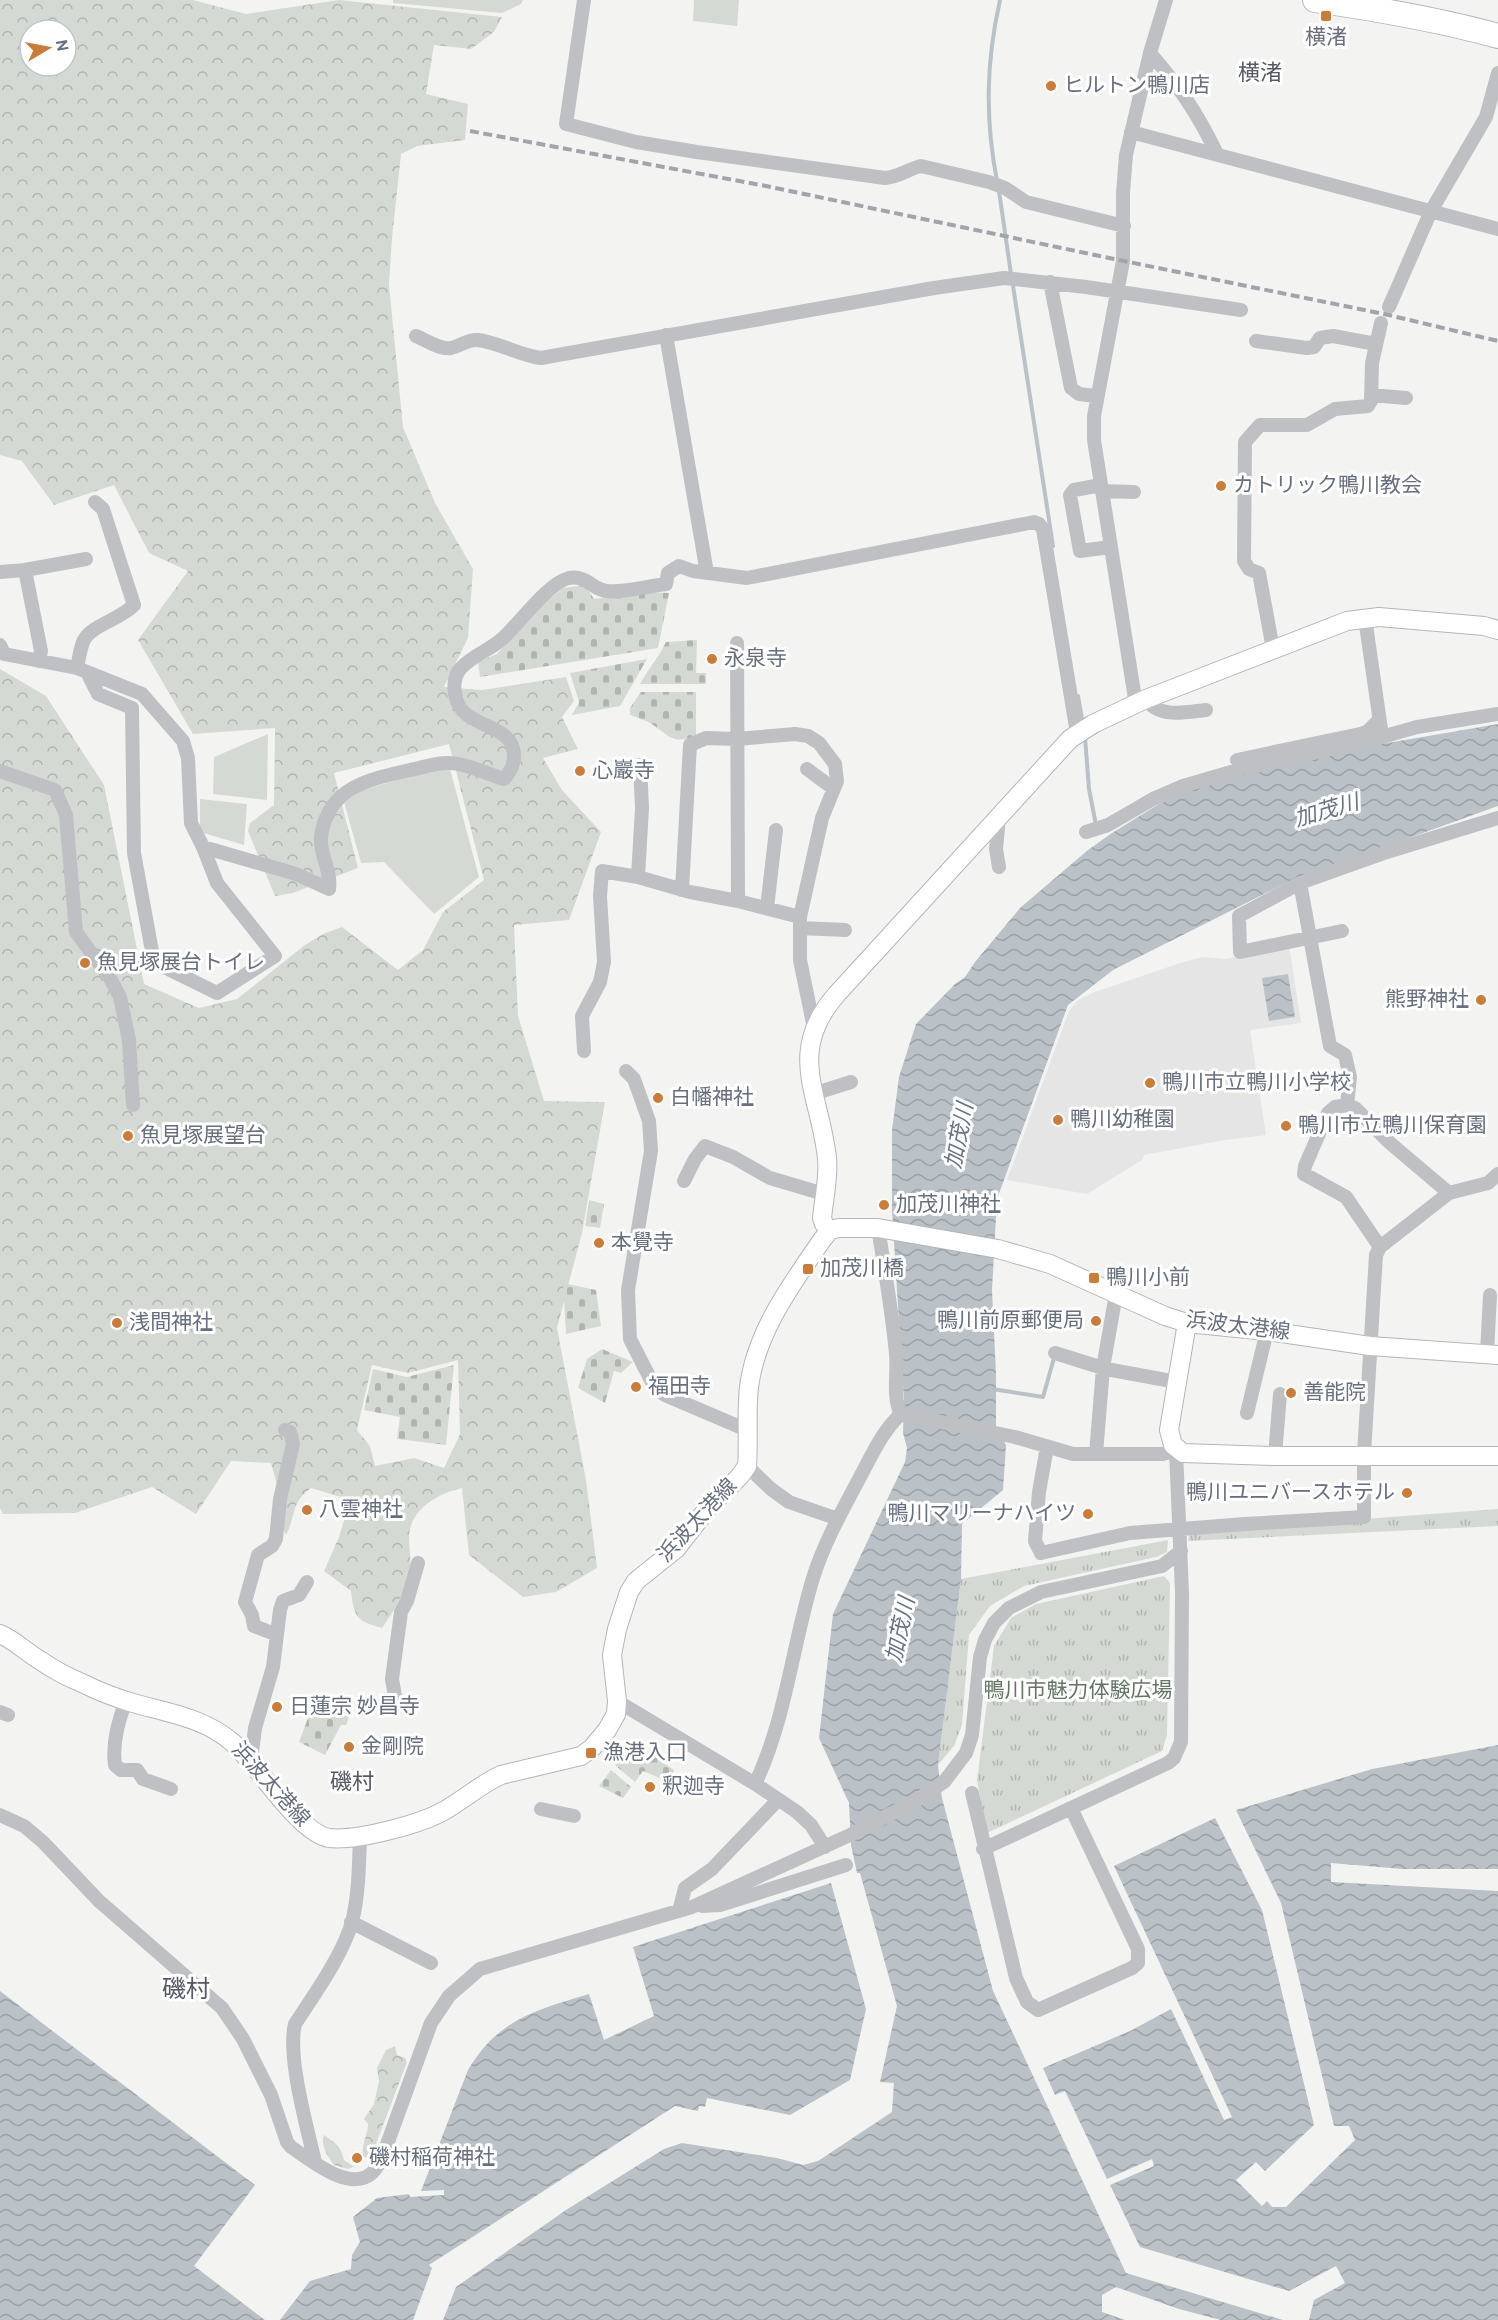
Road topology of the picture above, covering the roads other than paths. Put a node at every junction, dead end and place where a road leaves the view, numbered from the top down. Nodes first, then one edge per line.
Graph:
1 (584, 0) edge
2 (1166, 0) edge
3 (1315, 0) edge
4 (1392, 6) edge
5 (1498, 36) edge
6 (1150, 53) junction
7 (1498, 74) edge
8 (1131, 132) junction
9 (1217, 154) junction
10 (1431, 211) junction
11 (1125, 226) junction
12 (1498, 229) edge
13 (1050, 282) junction
14 (1117, 292) junction
15 (1389, 307) dead end
16 (1242, 310) dead end
17 (1381, 323) dead end
18 (666, 335) junction
19 (416, 336) dead end
20 (1256, 341) dead end
21 (1376, 344) junction
22 (1371, 395) junction
23 (1096, 396) junction
24 (1406, 398) dead end
25 (1101, 488) junction
26 (1134, 492) dead end
27 (95, 502) dead end
28 (1110, 547) junction
29 (86, 559) dead end
30 (25, 570) junction
31 (0, 572) edge
32 (706, 573) junction
33 (1365, 618) junction
34 (1498, 630) edge
35 (737, 643) dead end
36 (0, 645) edge
37 (1273, 650) junction
38 (39, 661) junction
39 (82, 670) junction
40 (1141, 702) junction
41 (1206, 710) dead end
42 (1498, 714) edge
43 (1379, 720) junction
44 (1085, 729) junction
45 (1382, 737) junction
46 (737, 739) junction
47 (1237, 760) dead end
48 (640, 765) dead end
49 (807, 770) dead end
50 (0, 771) edge
51 (834, 789) junction
52 (999, 817) junction
53 (1498, 818) edge
54 (776, 830) dead end
55 (1086, 832) dead end
56 (203, 847) junction
57 (999, 867) dead end
58 (638, 878) junction
59 (1300, 883) junction
60 (682, 890) junction
61 (738, 901) junction
62 (767, 908) junction
63 (800, 923) junction
64 (844, 930) dead end
65 (1342, 931) dead end
66 (1311, 938) junction
67 (814, 1028) junction
68 (584, 1051) dead end
69 (626, 1071) dead end
70 (851, 1082) dead end
71 (813, 1094) junction
72 (1347, 1104) junction
73 (133, 1105) dead end
74 (1498, 1174) edge
75 (684, 1181) dead end
76 (1449, 1193) junction
77 (824, 1194) junction
78 (882, 1229) junction
79 (830, 1230) junction
80 (1380, 1247) junction
81 (1116, 1294) junction
82 (1490, 1295) dead end
83 (1187, 1323) junction
84 (1267, 1331) junction
85 (1370, 1346) junction
86 (1055, 1353) dead end
87 (1493, 1354) edge
88 (1103, 1368) junction
89 (1177, 1382) junction
90 (1280, 1394) dead end
91 (1248, 1413) dead end
92 (902, 1414) junction
93 (285, 1430) dead end
94 (747, 1430) junction
95 (1047, 1447) junction
96 (1176, 1450) junction
97 (1096, 1454) junction
98 (1364, 1454) junction
99 (1275, 1456) junction
100 (1498, 1456) edge
101 (747, 1466) junction
102 (838, 1519) junction
103 (1180, 1529) junction
104 (1181, 1551) junction
105 (418, 1563) dead end
106 (307, 1582) dead end
107 (0, 1634) edge
108 (276, 1634) junction
109 (126, 1701) junction
110 (617, 1701) junction
111 (396, 1702) dead end
112 (251, 1761) junction
113 (755, 1784) junction
114 (171, 1789) dead end
115 (972, 1794) dead end
116 (778, 1800) junction
117 (1071, 1808) junction
118 (541, 1809) dead end
119 (0, 1815) edge
120 (574, 1816) dead end
121 (360, 1835) junction
122 (825, 1847) junction
123 (983, 1849) junction
124 (846, 1866) dead end
125 (685, 1909) junction
126 (351, 1922) junction
127 (430, 1963) dead end
128 (315, 2162) junction

1 - 11 street
2 - 6 street
3 - 4 highway
4 - 5 highway
6 - 8 street
6 - 9 street
7 - 10 street
8 - 9 street
8 - 11 street
9 - 10 street
10 - 12 street
10 - 15 street
11 - 14 street
13 - 14 street
13 - 18 street
13 - 23 street
14 - 16 street
14 - 23 street
17 - 21 street
18 - 19 street
18 - 32 street
20 - 21 street
21 - 22 street
22 - 24 street
22 - 37 street
23 - 25 street
25 - 26 street
25 - 28 street
25 - 28 street
27 - 39 street
28 - 40 street
29 - 30 street
30 - 31 street
30 - 38 street
32 - 44 street
32 - 56 street
33 - 34 main road
33 - 37 main road
33 - 43 street
35 - 46 street
36 - 38 street
37 - 40 main road
38 - 39 street
39 - 56 street
39 - 56 street
40 - 41 street
40 - 44 main road
42 - 45 street
43 - 45 street
43 - 47 street
44 - 52 main road
45 - 55 street
46 - 51 street
46 - 60 street
46 - 61 street
48 - 58 street
49 - 51 street
50 - 73 street
51 - 63 street
52 - 57 street
52 - 67 main road
53 - 59 street
54 - 62 street
58 - 60 street
58 - 68 street
59 - 66 street
59 - 66 street
60 - 61 street
61 - 62 street
62 - 63 street
63 - 64 street
63 - 67 street
65 - 66 street
66 - 72 street
67 - 71 main road
69 - 94 street
70 - 71 street
71 - 77 main road
72 - 76 street
72 - 80 street
74 - 76 street
75 - 77 street
76 - 80 street
77 - 79 main road
78 - 79 main road, 浜波太港線
78 - 81 main road, 浜波太港線
78 - 92 street
79 - 94 main road, 浜波太港線
80 - 85 street
81 - 83 main road, 浜波太港線
81 - 88 street
82 - 87 street
83 - 84 main road, 浜波太港線
83 - 89 main road
84 - 85 main road, 浜波太港線
84 - 91 street
85 - 87 main road, 浜波太港線
85 - 98 street
86 - 88 street
88 - 89 street
88 - 97 street
89 - 96 main road
90 - 99 street
92 - 95 street
92 - 102 street
93 - 108 street
94 - 101 main road, 浜波太港線
95 - 97 street
95 - 103 street
96 - 97 street
96 - 99 main road
96 - 103 street
98 - 99 main road
98 - 100 main road
98 - 103 street
101 - 102 street
101 - 110 main road, 浜波太港線
102 - 113 street
103 - 104 street
104 - 117 street
104 - 122 street
105 - 111 street
106 - 108 street
107 - 109 main road, 浜波太港線
108 - 112 street
109 - 112 main road, 浜波太港線
109 - 114 street
110 - 113 street
110 - 121 main road, 浜波太港線
112 - 121 main road, 浜波太港線
113 - 116 street
115 - 123 street
116 - 122 street
116 - 125 street
117 - 123 street
117 - 123 street
118 - 120 street
119 - 128 street
121 - 126 street
122 - 125 street
124 - 125 street
125 - 128 street
126 - 127 street
126 - 128 street

